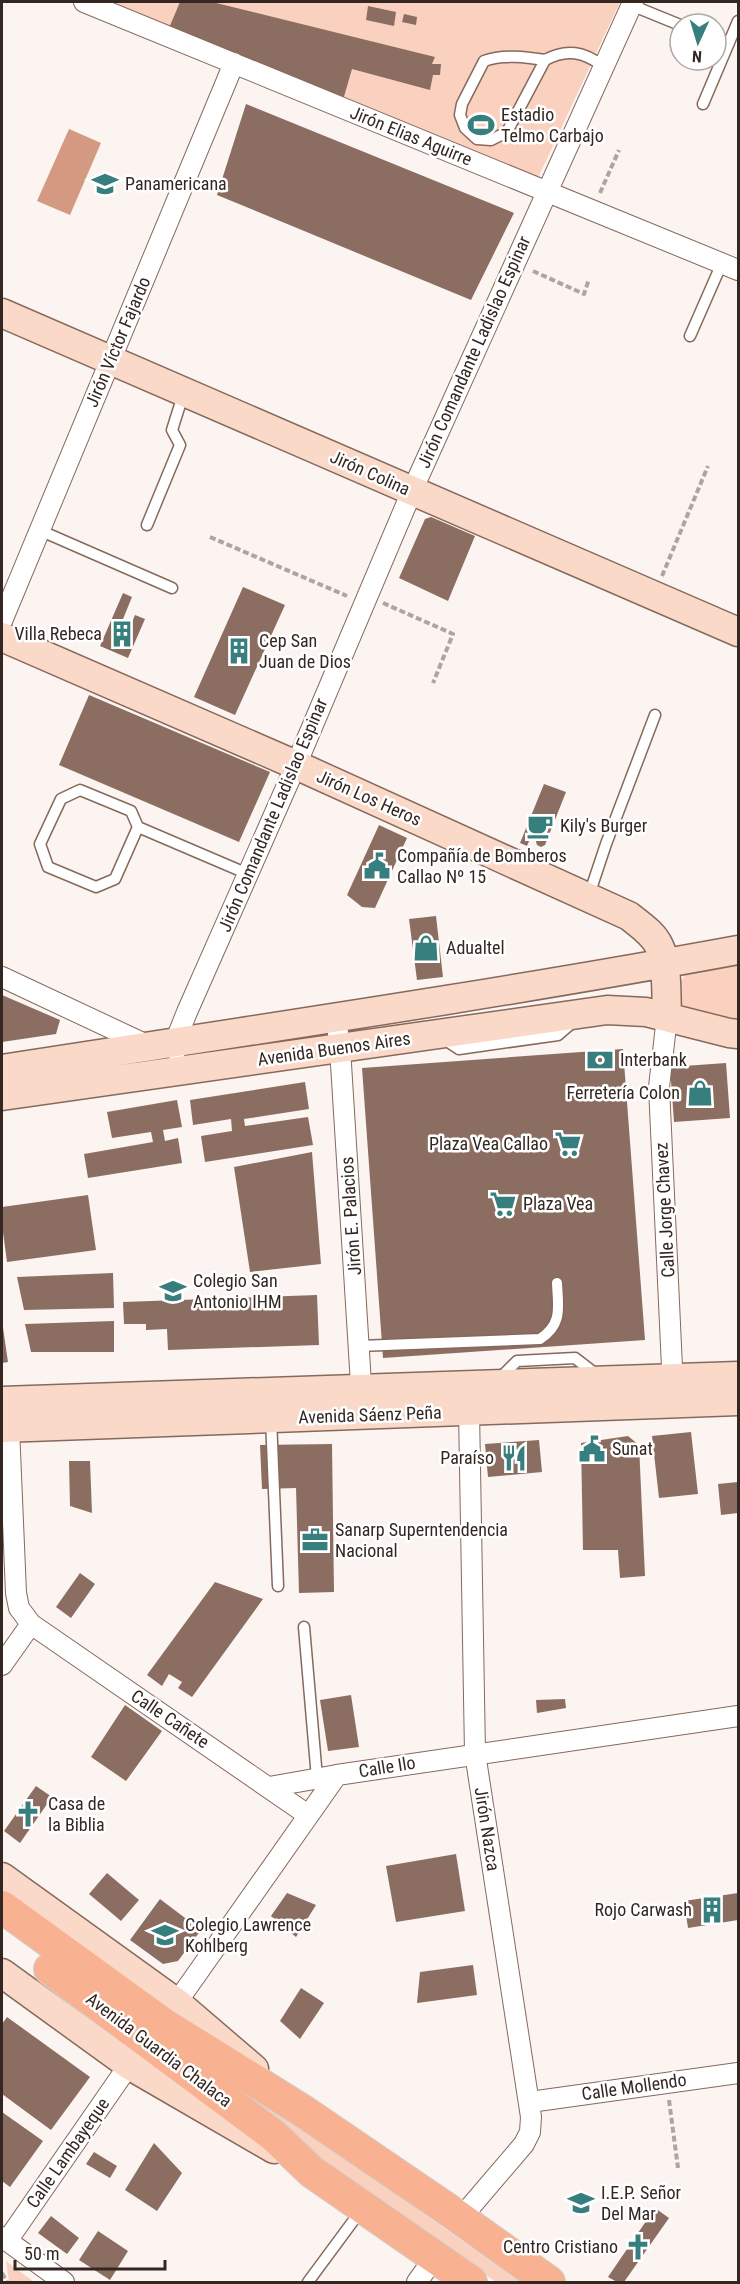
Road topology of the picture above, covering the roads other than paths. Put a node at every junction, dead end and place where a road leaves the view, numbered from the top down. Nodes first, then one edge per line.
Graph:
1 (84, 2) edge
2 (632, 3) edge
3 (668, 20) edge
4 (738, 21) edge
5 (728, 45) edge
6 (545, 60) junction
7 (234, 63) junction
8 (603, 66) junction
9 (717, 72) edge
10 (703, 104) dead end
11 (546, 191) junction
12 (730, 267) edge
13 (2, 313) edge
14 (690, 336) dead end
15 (110, 360) junction
16 (184, 392) junction
17 (412, 491) junction
18 (147, 525) dead end
19 (39, 530) junction
20 (172, 588) dead end
21 (2, 621) edge
22 (738, 632) edge
23 (2, 638) edge
24 (655, 715) dead end
25 (296, 765) junction
26 (138, 827) junction
27 (248, 874) junction
28 (588, 897) junction
29 (738, 950) edge
30 (663, 965) junction
31 (2, 977) edge
32 (667, 1017) junction
33 (336, 1018) junction
34 (738, 1034) edge
35 (162, 1044) junction
36 (340, 1048) junction
37 (2, 1069) edge
38 (167, 1073) junction
39 (2, 1096) edge
40 (557, 1283) dead end
41 (359, 1346) junction
42 (738, 1376) edge
43 (674, 1391) junction
44 (738, 1401) edge
45 (362, 1402) junction
46 (469, 1411) junction
47 (271, 1418) junction
48 (4, 1419) edge
49 (279, 1586) dead end
50 (31, 1624) junction
51 (303, 1627) dead end
52 (2, 1665) edge
53 (738, 1716) edge
54 (475, 1754) junction
55 (327, 1776) junction
56 (269, 1787) junction
57 (308, 1815) junction
58 (2, 1877) edge
59 (2, 1906) edge
60 (2, 1933) edge
61 (31, 1941) junction
62 (2, 1973) edge
63 (169, 2013) junction
64 (129, 2064) junction
65 (738, 2073) edge
66 (530, 2102) junction
67 (312, 2172) junction
68 (364, 2207) junction
69 (460, 2220) junction
70 (4, 2239) edge
71 (435, 2257) junction
72 (64, 2283) edge
73 (308, 2283) edge
74 (417, 2283) edge
75 (471, 2283) edge
76 (549, 2283) edge

1 - 7 street, Jirón Elias Aguirre
2 - 3 lane
2 - 8 street, Jirón Comandante Ladislao Espinar
4 - 5 lane
6 - 6 lane
6 - 8 lane
7 - 11 street, Jirón Elias Aguirre
7 - 15 street, Jirón Víctor Fajardo
8 - 11 street, Jirón Comandante Ladislao Espinar
9 - 10 lane
11 - 12 street, Jirón Elias Aguirre
11 - 17 street, Jirón Comandante Ladislao Espinar
12 - 14 lane
13 - 15 main road, Jirón Colina
15 - 16 main road, Jirón Colina
15 - 19 street, Jirón Víctor Fajardo
16 - 17 main road, Jirón Colina
16 - 18 lane
17 - 22 main road, Jirón Colina
17 - 25 street, Jirón Comandante Ladislao Espinar
19 - 20 lane
19 - 21 street, Jirón Víctor Fajardo
23 - 25 main road, Jirón Los Heros
24 - 28 lane
25 - 27 street, Jirón Comandante Ladislao Espinar
25 - 28 main road, Jirón Los Heros
26 - 26 lane
26 - 27 lane
27 - 35 street, Jirón Comandante Ladislao Espinar
28 - 30 main road, Jirón Los Heros
29 - 30 main road, Avenida Buenos Aires
30 - 32 main road, Jirón Los Heros
30 - 33 main road, Avenida Buenos Aires
31 - 35 street
32 - 34 main road, Avenida Buenos Aires
32 - 36 main road, Avenida Buenos Aires
32 - 43 street, Calle Jorge Chavez
33 - 35 main road, Avenida Buenos Aires
33 - 36 street, Jirón E. Palacios
35 - 37 main road, Avenida Buenos Aires
35 - 38 street
36 - 38 main road, Avenida Buenos Aires
36 - 41 street, Jirón E. Palacios
38 - 39 main road, Avenida Buenos Aires
40 - 41 lane
41 - 45 street, Jirón E. Palacios
42 - 43 main road, Avenida Sáenz Peña
43 - 44 main road, Avenida Sáenz Peña
43 - 45 main road, Avenida Sáenz Peña
43 - 46 main road, Avenida Sáenz Peña
45 - 46 main road, Avenida Sáenz Peña
45 - 47 main road, Avenida Sáenz Peña
45 - 48 main road, Avenida Sáenz Peña
46 - 54 street, Jirón Nazca
47 - 48 main road, Avenida Sáenz Peña
47 - 49 lane
48 - 50 street
50 - 52 street
50 - 56 street, Calle Cañete
51 - 55 lane
53 - 54 street, Calle Ilo
54 - 55 street, Calle Ilo
54 - 66 street, Jirón Nazca
55 - 56 street
55 - 57 street, Calle Ilo
56 - 57 street, Calle Cañete
57 - 63 street, Calle Ilo
58 - 63 main road, Avenida Guardia Chalaca
59 - 61 main road, Avenida Guardia Chalaca
60 - 61 main road, Avenida Guardia Chalaca
61 - 63 main road, Avenida Guardia Chalaca
61 - 67 main road, Avenida Guardia Chalaca
62 - 64 main road, Avenida Guardia Chalaca
63 - 69 main road, Avenida Guardia Chalaca
64 - 67 main road, Avenida Guardia Chalaca
64 - 70 street, Calle Lambayeque
65 - 66 street, Calle Mollendo
66 - 69 street, Jirón Nazca
67 - 68 main road, Avenida Guardia Chalaca
68 - 71 main road, Avenida Guardia Chalaca
68 - 73 lane
69 - 76 main road, Avenida Guardia Chalaca
70 - 72 street
71 - 74 street
71 - 75 main road, Avenida Guardia Chalaca

